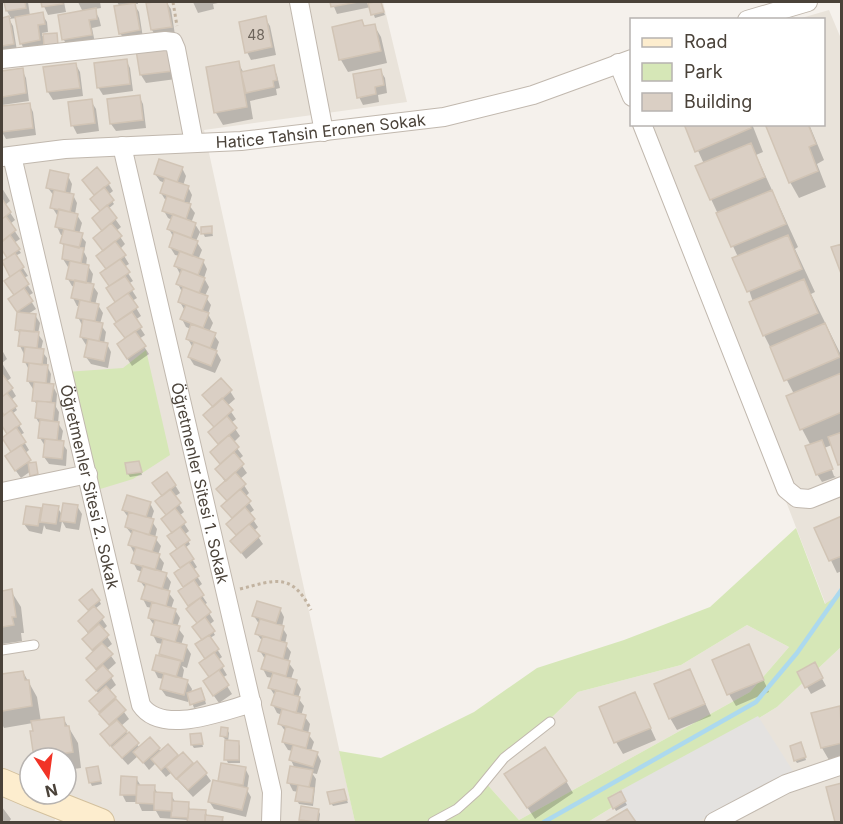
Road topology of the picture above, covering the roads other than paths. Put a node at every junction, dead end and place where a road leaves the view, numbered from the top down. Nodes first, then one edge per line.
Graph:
1 (299, 2) edge
2 (808, 2) edge
3 (754, 18) edge
4 (2, 58) edge
5 (625, 61) edge
6 (630, 87) edge
7 (643, 126) edge
8 (324, 132) junction
9 (194, 143) junction
10 (122, 146) junction
11 (7, 156) edge
12 (88, 474) junction
13 (842, 486) edge
14 (2, 492) edge
15 (34, 645) dead end
16 (2, 650) edge
17 (252, 703) junction
18 (550, 722) dead end
19 (842, 765) edge
20 (2, 782) edge
21 (18, 789) edge
22 (60, 806) edge
23 (101, 822) edge
24 (271, 822) edge
25 (433, 822) edge
26 (714, 822) edge

1 - 8 street
2 - 3 street
4 - 9 street
5 - 6 street
5 - 8 street, Hatice Tahsin Eronen Sokak
7 - 13 street
8 - 9 street, Hatice Tahsin Eronen Sokak
9 - 10 street, Hatice Tahsin Eronen Sokak
10 - 11 street, Hatice Tahsin Eronen Sokak
10 - 17 street, Öğretmenler Sitesi 1. Sokak
11 - 12 street, Öğretmenler Sitesi 2. Sokak
12 - 14 street
12 - 17 street, Öğretmenler Sitesi 2. Sokak
15 - 16 lane
17 - 24 street, Öğretmenler Sitesi 1. Sokak
18 - 25 lane
19 - 26 street
20 - 21 main road
22 - 23 main road

